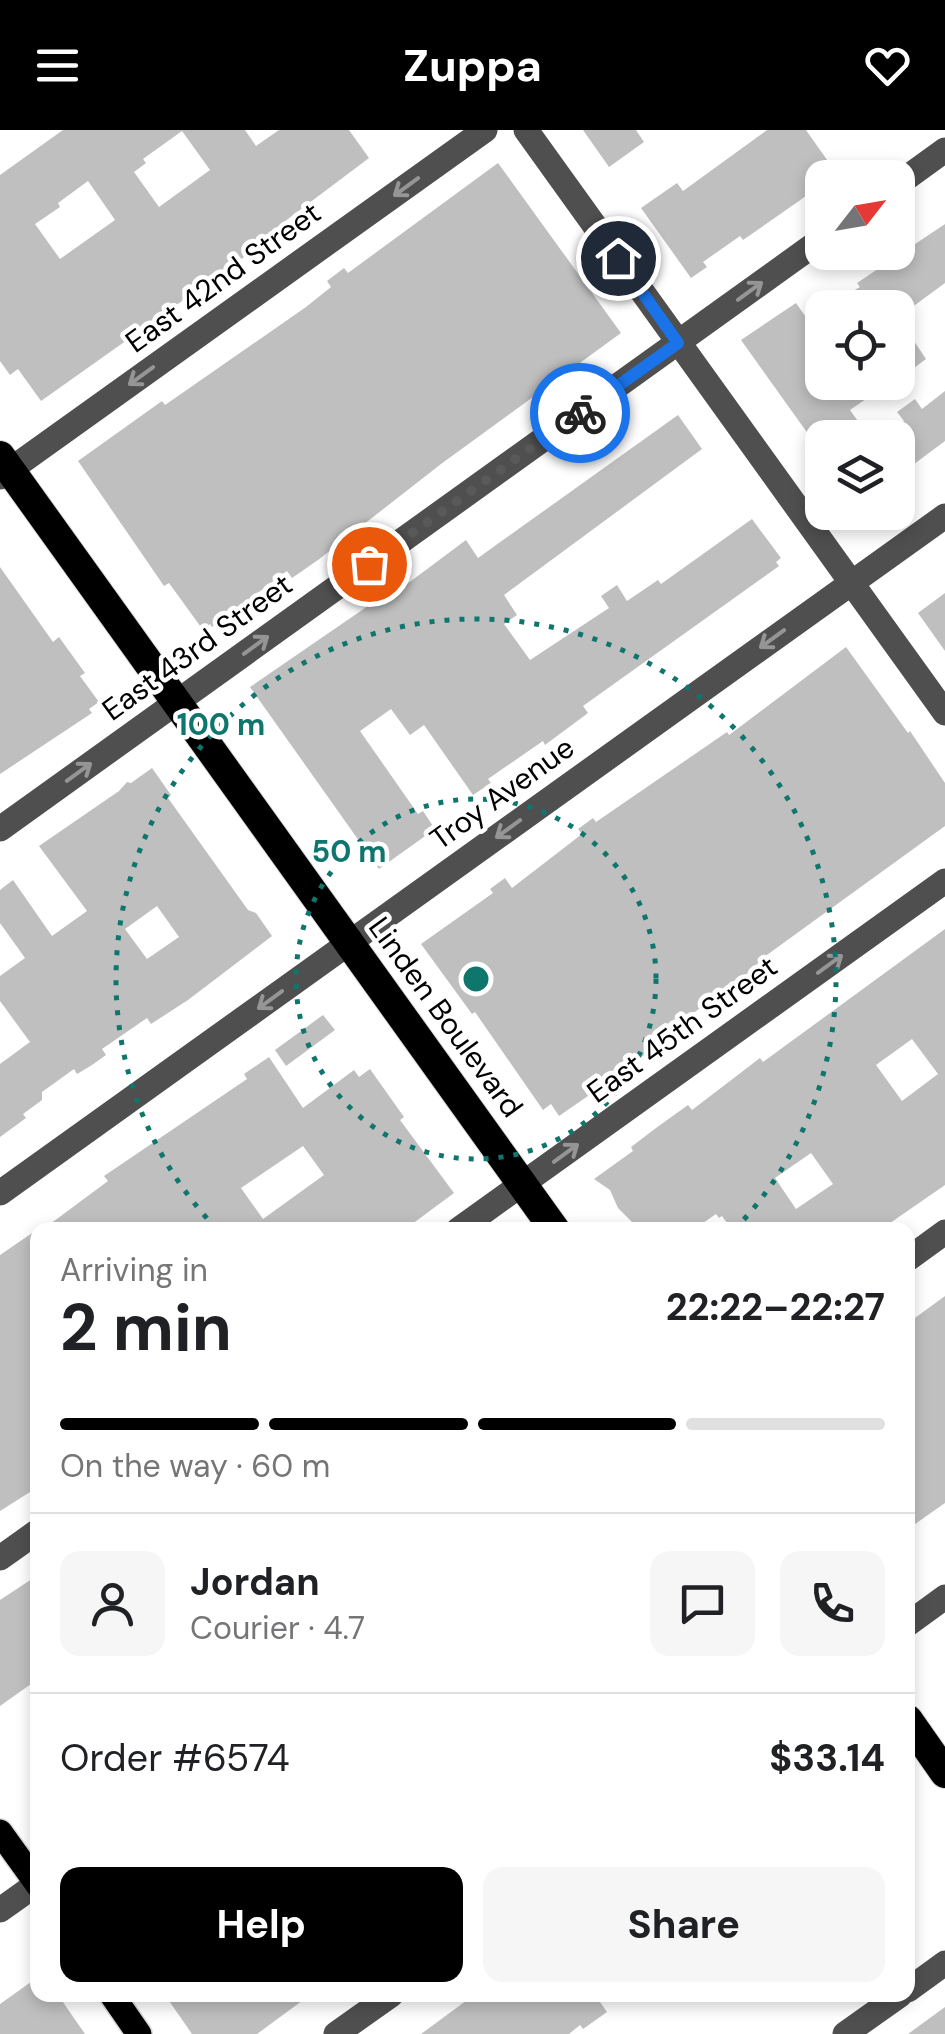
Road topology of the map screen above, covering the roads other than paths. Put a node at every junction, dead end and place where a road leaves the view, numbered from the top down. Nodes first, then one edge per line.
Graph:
1 (485, 130) edge
2 (526, 130) edge
3 (945, 150) edge
4 (915, 172) edge
5 (805, 250) edge
6 (678, 343) junction
7 (3, 468) edge
8 (945, 516) edge
9 (852, 582) junction
10 (177, 702) junction
11 (945, 713) edge
12 (0, 828) edge
13 (945, 881) edge
14 (349, 943) junction
15 (522, 1184) junction
16 (0, 1194) edge
17 (469, 1222) edge
18 (549, 1222) edge
19 (945, 1232) edge
20 (915, 1254) edge
21 (30, 1537) edge
22 (0, 1558) edge
23 (945, 1598) edge
24 (915, 1619) edge
25 (915, 1730) edge
26 (945, 1773) edge
27 (0, 1832) edge
28 (30, 1874) edge
29 (30, 1889) edge
30 (0, 1910) edge
31 (945, 1963) edge
32 (915, 1985) edge
33 (117, 2002) edge
34 (380, 2002) edge
35 (890, 2002) edge
36 (139, 2034) edge
37 (336, 2034) edge
38 (846, 2034) edge

1 -> 7 street, East 42nd Street
2 - 6 street
3 - 4 street
6 -> 5 street, East 43rd Street
6 - 9 street
10 -> 6 street, East 43rd Street
7 - 10 highway, Linden Boulevard
8 - 9 street, Troy Avenue
9 - 11 street
9 -> 14 street, Troy Avenue
12 -> 10 street, East 43rd Street
10 - 14 highway, Linden Boulevard
15 -> 13 street, East 45th Street
14 - 15 highway, Linden Boulevard
14 -> 16 street, Troy Avenue
15 - 17 street, East 45th Street
15 - 18 highway, Linden Boulevard
19 - 20 street
21 - 22 street
23 - 24 street
25 - 26 highway
27 - 28 main road
29 - 30 street
31 - 32 street
33 - 36 main road
34 - 37 street
35 - 38 street

